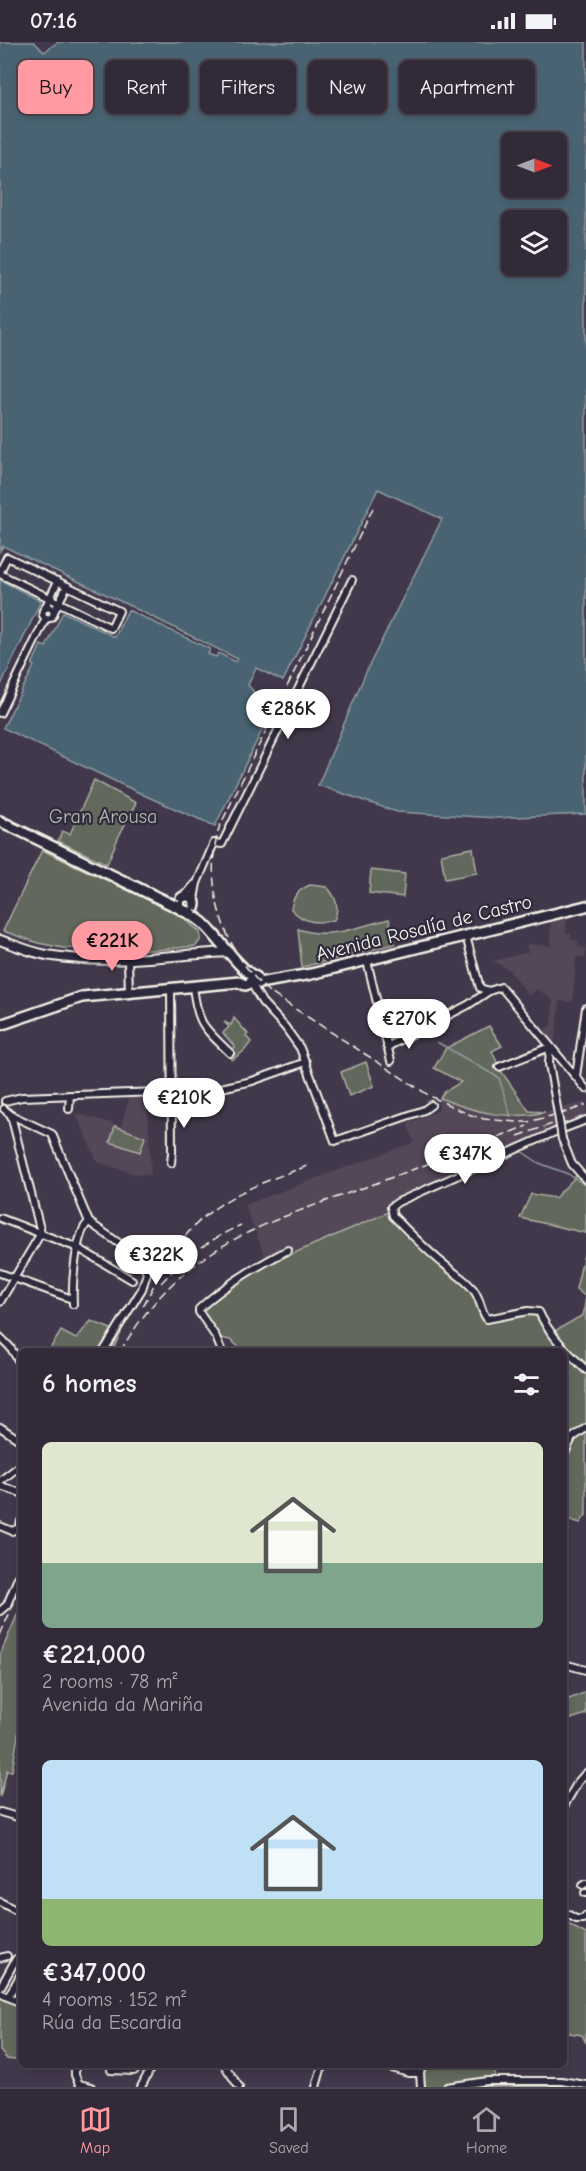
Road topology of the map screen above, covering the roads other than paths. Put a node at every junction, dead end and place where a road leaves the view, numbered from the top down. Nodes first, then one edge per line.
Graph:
1 (0, 573) edge
2 (352, 580) dead end
3 (58, 581) junction
4 (67, 586) junction
5 (50, 598) junction
6 (59, 602) junction
7 (45, 608) junction
8 (54, 612) junction
9 (45, 618) junction
10 (0, 712) edge
11 (0, 821) edge
12 (189, 900) junction
13 (168, 903) junction
14 (586, 906) edge
15 (184, 910) junction
16 (203, 922) junction
17 (466, 936) junction
18 (0, 940) edge
19 (229, 952) junction
20 (128, 960) junction
21 (367, 961) junction
22 (246, 979) junction
23 (193, 987) junction
24 (171, 989) junction
25 (489, 991) junction
26 (129, 993) junction
27 (586, 1008) edge
28 (0, 1025) edge
29 (387, 1047) junction
30 (550, 1047) junction
31 (230, 1053) dead end
32 (391, 1061) dead end
33 (306, 1062) junction
34 (499, 1067) dead end
35 (576, 1076) junction
36 (586, 1089) edge
37 (172, 1092) junction
38 (70, 1095) junction
39 (3, 1099) edge
40 (430, 1105) dead end
41 (69, 1109) dead end
42 (2, 1110) edge
43 (11, 1116) junction
44 (586, 1120) edge
45 (171, 1163) dead end
46 (586, 1180) edge
47 (0, 1218) edge
48 (89, 1222) junction
49 (41, 1233) junction
50 (78, 1248) junction
51 (288, 1250) dead end
52 (0, 1273) edge
53 (13, 1279) junction
54 (132, 1280) dead end
55 (0, 1302) edge
56 (0, 1337) edge
57 (105, 1348) edge
58 (220, 1348) edge
59 (565, 1348) edge
60 (567, 1350) edge
61 (18, 1360) edge
62 (586, 1370) edge
63 (0, 1427) edge
64 (586, 1428) edge
65 (18, 1439) edge
66 (567, 1449) edge
67 (18, 1467) edge
68 (0, 1481) edge
69 (0, 1486) edge
70 (18, 1492) edge
71 (0, 1526) edge
72 (18, 1528) edge
73 (18, 1578) edge
74 (0, 1611) edge
75 (567, 1665) edge
76 (586, 1670) edge
77 (586, 1773) edge
78 (567, 1801) edge
79 (0, 1812) edge
80 (18, 1817) edge
81 (0, 1902) edge
82 (18, 1911) edge
83 (568, 1913) edge
84 (586, 1916) edge
85 (8, 1956) dead end
86 (0, 1958) edge
87 (16, 1959) dead end
88 (18, 1980) edge
89 (0, 1988) edge
90 (0, 1993) edge
91 (9, 1997) junction
92 (18, 2002) edge
93 (75, 2068) edge
94 (138, 2068) edge
95 (151, 2068) edge
96 (226, 2068) edge
97 (321, 2068) edge
98 (392, 2068) edge
99 (421, 2068) edge
100 (111, 2070) dead end
101 (420, 2073) junction
102 (586, 2085) edge
103 (91, 2087) edge
104 (141, 2087) edge
105 (238, 2087) edge
106 (316, 2087) edge
107 (421, 2087) edge
108 (447, 2087) edge

1 - 3 street
1 - 5 street
2 - 12 street
3 - 4 street
3 - 5 street
4 - 6 street
4 - 6 street
5 - 6 street
5 - 7 street
6 - 8 street
7 - 8 street
7 - 9 street
8 - 9 street
9 - 10 street
11 - 13 main road
12 - 13 main road
12 - 15 main road
12 - 16 main road
13 - 15 main road
14 - 17 main road, Avenida Rosalía de Castro
15 - 16 main road
16 - 19 main road
17 - 21 main road, Avenida Rosalía de Castro
17 - 25 street
18 - 20 street
19 - 20 street
19 - 22 main road
20 - 26 street
21 - 22 main road, Avenida Rosalía de Castro
21 - 29 street
22 - 23 main road, Avenida Rosalía de Castro
22 - 33 street
23 - 24 main road, Avenida Rosalía de Castro
23 - 31 street
24 - 26 main road, Avenida Rosalía de Castro
24 - 37 street
25 - 29 street
25 - 30 street
26 - 28 main road, Avenida Rosalía de Castro
27 - 35 street
29 - 32 street
30 - 34 street
30 - 35 street
30 - 46 street, bridge
33 - 37 street
33 - 40 street
35 - 36 street
37 - 38 street
37 - 45 street
38 - 39 street
38 - 41 street
39 - 42 street
42 - 43 street
43 - 48 street
43 - 49 street
44 - 59 street
47 - 49 street
48 - 50 street
48 - 57 street
49 - 50 street
49 - 53 street
50 - 53 street
50 - 54 street
51 - 58 street
52 - 53 street
53 - 55 street
56 - 61 street
60 - 62 street
63 - 65 street
64 - 66 street
67 - 68 street
69 - 70 street
71 - 72 street
73 - 74 street
75 - 76 street
77 - 78 street
79 - 80 street
81 - 82 street
83 - 84 street
85 - 86 street
87 - 89 street
88 - 91 street
90 - 91 street
91 - 92 street
93 - 103 street
94 - 100 street
95 - 104 street
96 - 105 street
97 - 106 street
98 - 101 street
99 - 101 street
101 - 107 street
102 - 108 street

